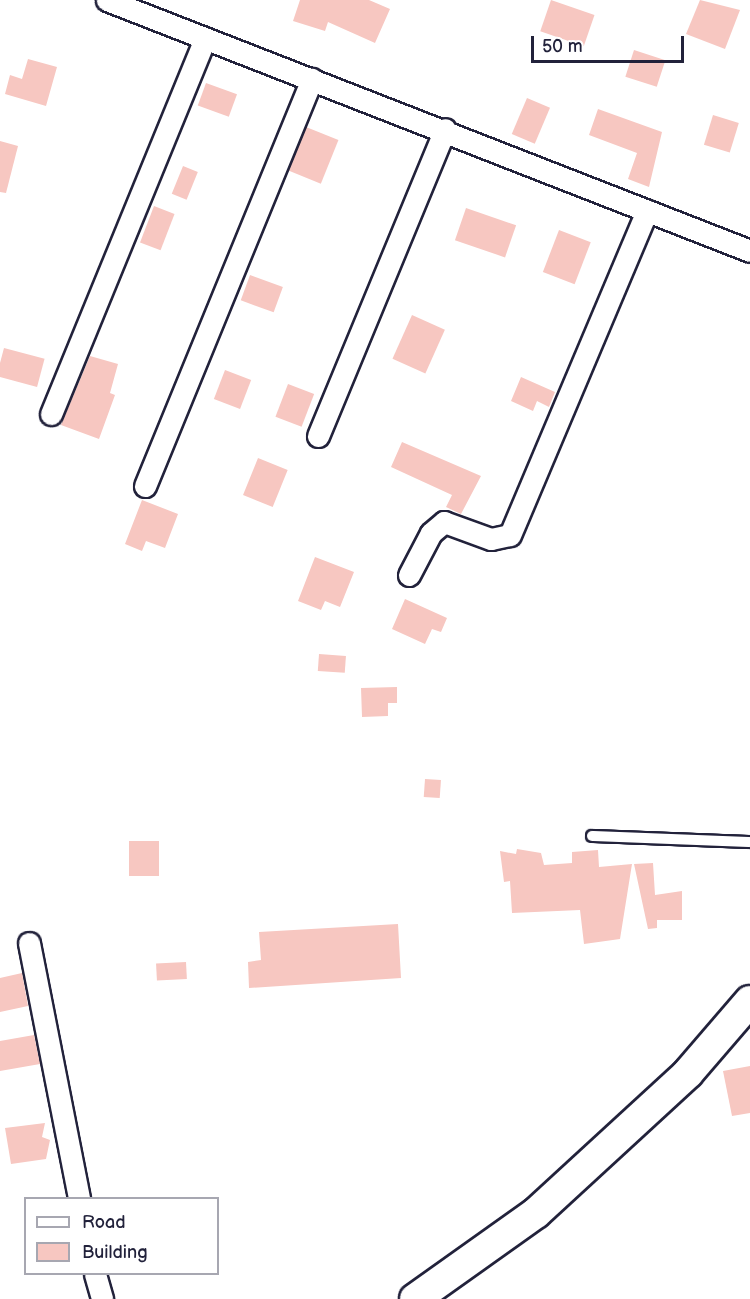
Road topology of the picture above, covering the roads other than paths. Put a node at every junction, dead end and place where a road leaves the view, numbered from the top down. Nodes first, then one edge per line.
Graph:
1 (107, 0) edge
2 (205, 39) junction
3 (312, 79) junction
4 (445, 129) junction
5 (647, 211) junction
6 (750, 251) edge
7 (51, 414) dead end
8 (318, 436) dead end
9 (145, 486) dead end
10 (409, 575) dead end
11 (592, 836) dead end
12 (750, 842) edge
13 (29, 943) dead end
14 (750, 1001) edge
15 (79, 1197) edge
16 (95, 1275) edge
17 (102, 1299) edge
18 (415, 1299) edge

1 - 2 street
2 - 3 street
2 - 7 street
3 - 4 street
3 - 9 street
4 - 5 street
4 - 8 street
5 - 6 street
5 - 10 street
11 - 12 lane
13 - 15 street
14 - 18 street
16 - 17 street

